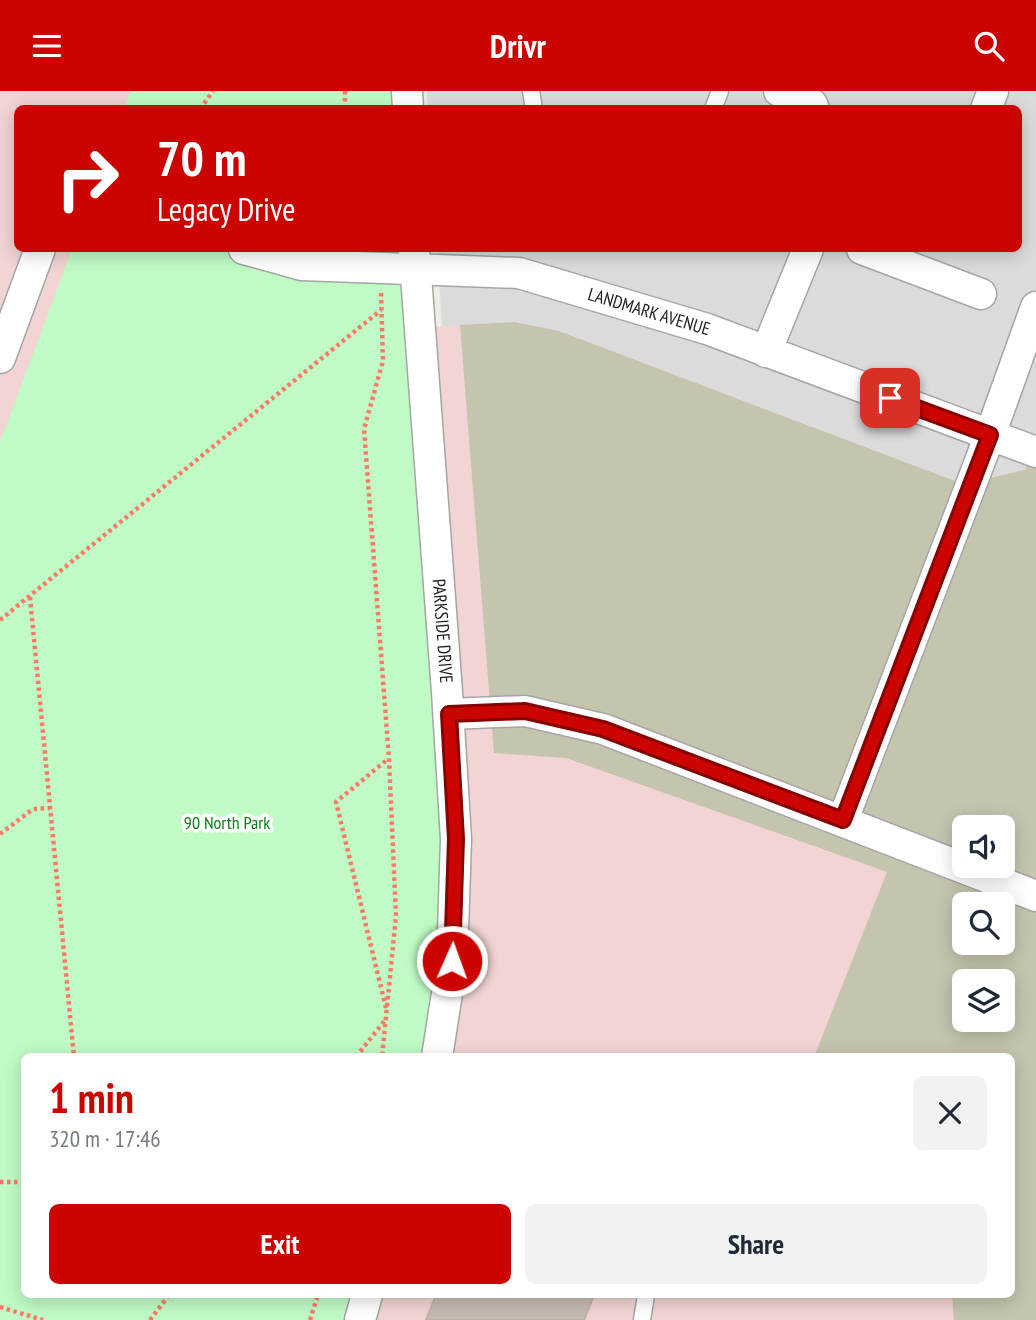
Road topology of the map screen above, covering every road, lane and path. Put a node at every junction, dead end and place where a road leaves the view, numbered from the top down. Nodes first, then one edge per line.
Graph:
1 (779, 91) edge
2 (812, 105) edge
3 (39, 252) edge
4 (255, 252) edge
5 (807, 252) edge
6 (879, 252) edge
7 (415, 258) edge
8 (926, 260) edge
9 (379, 268) junction
10 (981, 294) dead end
11 (1036, 307) edge
12 (382, 309) junction
13 (766, 352) junction
14 (0, 358) edge
15 (990, 435) junction
16 (1036, 452) edge
17 (30, 596) junction
18 (0, 619) edge
19 (449, 714) junction
20 (388, 759) junction
21 (50, 808) junction
22 (843, 820) junction
23 (0, 834) edge
24 (1036, 896) edge
25 (387, 1015) junction
26 (74, 1053) edge
27 (359, 1053) edge
28 (382, 1053) edge
29 (439, 1053) edge
30 (0, 1182) edge
31 (21, 1182) edge
32 (167, 1298) edge
33 (317, 1298) edge
34 (366, 1298) edge
35 (646, 1298) edge
36 (0, 1307) edge
37 (43, 1320) edge
38 (150, 1320) edge
39 (310, 1320) edge
40 (360, 1320) edge
41 (642, 1320) edge

1 - 2 street
3 - 14 street
4 - 9 street, LANDMARK AVENUE
5 - 13 street
6 - 8 street
7 - 9 street, LANDMARK AVENUE
7 - 13 street, LANDMARK AVENUE
7 - 19 street, PARKSIDE DRIVE
8 - 10 street
9 - 12 path
11 - 15 street
12 - 17 path
12 - 20 path
13 - 15 street, LANDMARK AVENUE
15 - 16 street, LANDMARK AVENUE
15 - 22 street
17 - 18 path
17 - 21 path
19 - 22 street
19 - 29 street, PARKSIDE DRIVE
20 - 25 path
20 - 25 path
21 - 23 path
21 - 26 path
22 - 24 street
25 - 27 path
25 - 28 path
30 - 31 path
32 - 38 path
33 - 39 path
34 - 40 street
35 - 41 lane
36 - 37 path

